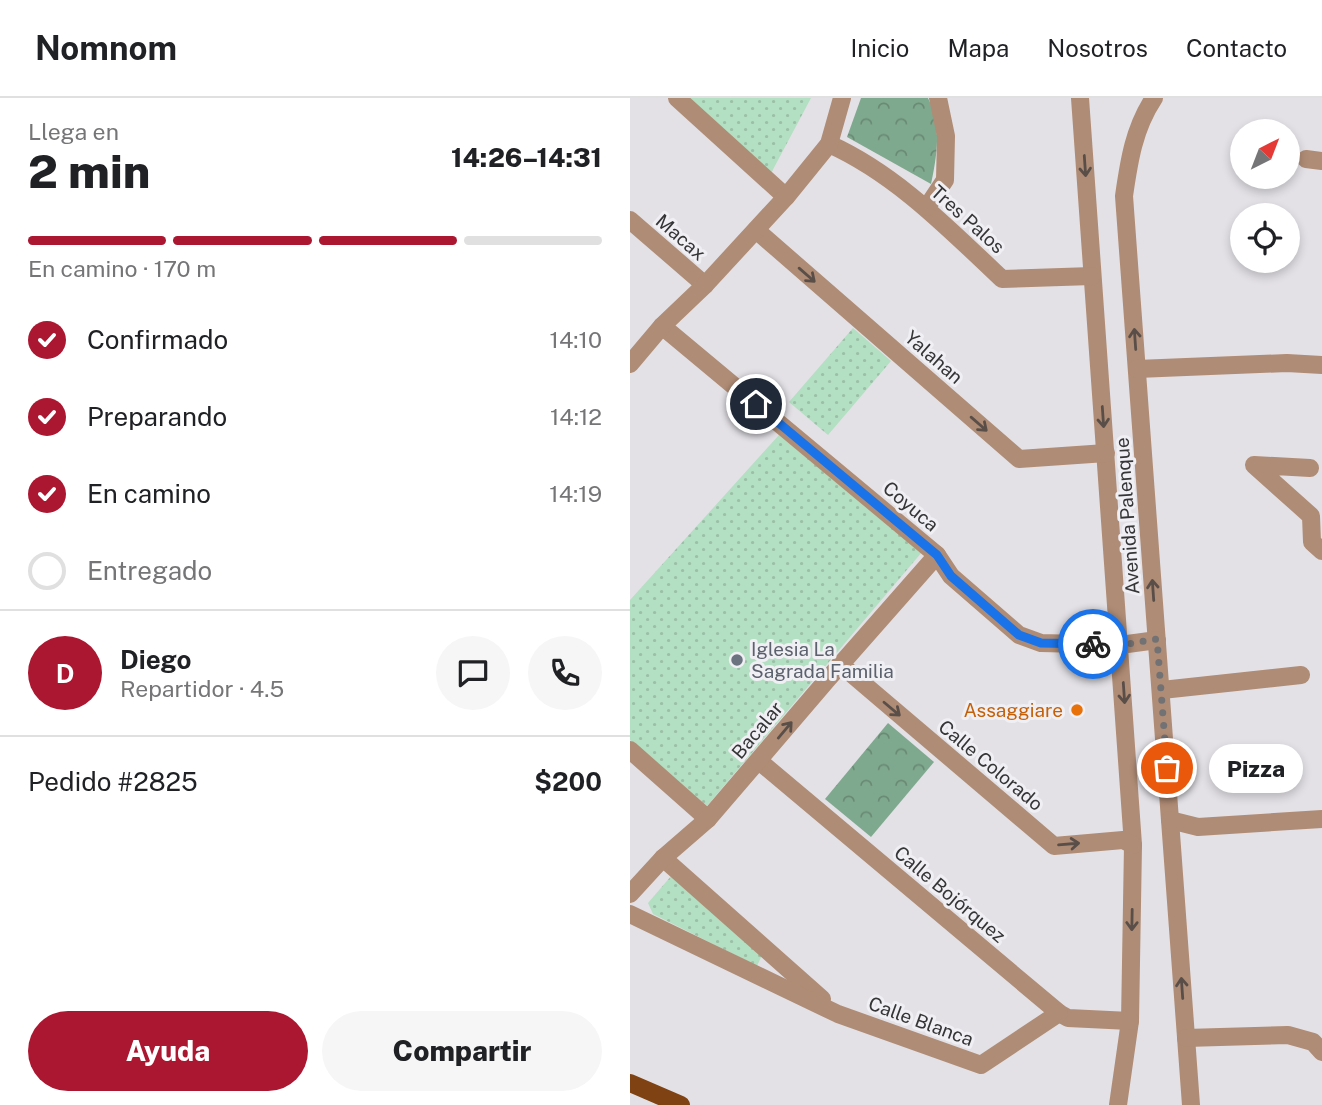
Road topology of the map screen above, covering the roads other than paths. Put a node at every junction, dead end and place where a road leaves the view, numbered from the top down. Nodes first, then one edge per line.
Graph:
1 (677, 98) edge
2 (842, 98) edge
3 (937, 98) edge
4 (1080, 98) edge
5 (1154, 98) edge
6 (829, 144) junction
7 (786, 197) junction
8 (927, 207) junction
9 (630, 220) edge
10 (756, 230) junction
11 (1092, 275) junction
12 (705, 285) junction
13 (662, 326) junction
14 (630, 364) edge
15 (1322, 365) edge
16 (1137, 369) junction
17 (1105, 453) junction
18 (1310, 468) dead end
19 (1322, 551) edge
20 (937, 555) junction
21 (1157, 639) junction
22 (1121, 645) junction
23 (840, 664) junction
24 (1301, 675) dead end
25 (1162, 690) junction
26 (630, 750) edge
27 (759, 761) junction
28 (708, 819) junction
29 (1322, 819) edge
30 (1170, 820) junction
31 (1133, 845) junction
32 (663, 858) junction
33 (630, 894) edge
34 (630, 915) edge
35 (1059, 1013) junction
36 (838, 1014) junction
37 (1130, 1021) junction
38 (1186, 1038) junction
39 (1322, 1052) edge
40 (630, 1083) edge
41 (681, 1105) edge
42 (1118, 1105) edge
43 (1191, 1105) edge

1 - 7 street
2 - 6 street
3 - 8 street
4 -> 11 street, Avenida Palenque
16 -> 5 street, Avenida Palenque
6 - 7 street
6 - 8 street, Tres Palos
7 - 10 street
8 - 11 street, Tres Palos
9 - 12 street, Macax
10 - 12 street
10 -> 17 street, Yalahan
11 -> 17 street, Avenida Palenque
12 - 13 street
13 - 14 street
13 - 20 street, Coyuca
15 - 16 street
21 -> 16 street, Avenida Palenque
17 - 22 street, Avenida Palenque
18 - 19 street
20 - 22 street, Coyuca
20 - 23 street, Bacalar
21 - 22 street, Coyuca
21 - 25 street, Avenida Palenque
22 -> 31 street, Avenida Palenque
27 -> 23 street, Bacalar
23 -> 31 street, Calle Colorado
24 - 25 street
25 - 30 street, Avenida Palenque
26 - 28 street
27 - 28 street, Bacalar
27 - 35 street, Calle Bojórquez
28 - 32 street, Bacalar
29 - 30 street
38 -> 30 street, Avenida Palenque
31 -> 37 street, Avenida Palenque
32 - 33 street, Bacalar
32 - 36 street, Calle Blanca
34 - 36 street, Calle Blanca
35 - 36 street, Calle Blanca
35 - 37 street, Calle Bojórquez
37 - 42 street, Avenida Palenque
38 - 39 street
38 - 43 street, Avenida Palenque
40 - 41 main road

